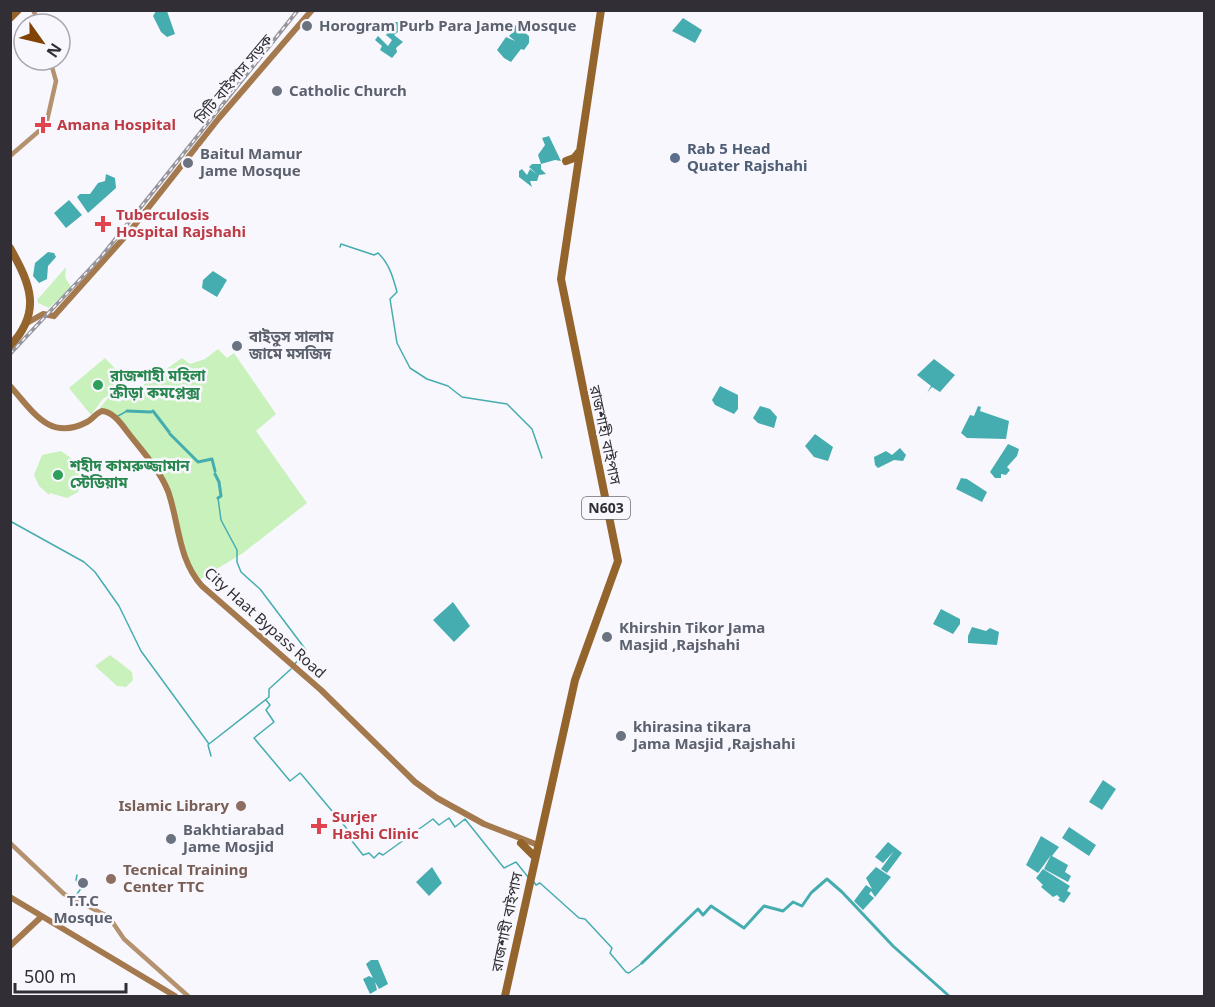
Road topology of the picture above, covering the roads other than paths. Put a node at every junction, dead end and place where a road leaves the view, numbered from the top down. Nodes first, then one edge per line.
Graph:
1 (17, 10) edge
2 (311, 10) edge
3 (601, 10) edge
4 (10, 17) edge
5 (54, 72) edge
6 (10, 156) edge
7 (10, 249) edge
8 (24, 326) junction
9 (10, 345) edge
10 (10, 388) edge
11 (521, 842) junction
12 (10, 844) edge
13 (538, 844) junction
14 (535, 857) junction
15 (10, 898) edge
16 (30, 912) junction
17 (41, 919) junction
18 (31, 925) junction
19 (10, 944) edge
20 (172, 996) edge
21 (189, 996) edge
22 (505, 996) edge

1 - 4 highway
2 - 8 main road
3 - 13 highway, রাজশাহী বাইপাস / N603
5 - 6 main road
7 - 8 highway
8 - 9 highway
10 - 11 main road, City Haat Bypass Road
11 - 13 highway
11 - 14 highway
12 - 21 main road
13 - 14 highway, রাজশাহী বাইপাস / N603
14 - 22 highway, রাজশাহী বাইপাস / N603
15 - 16 main road
15 - 20 main road
16 - 17 main road
16 - 18 main road
17 - 18 main road
17 - 20 main road
18 - 19 main road

